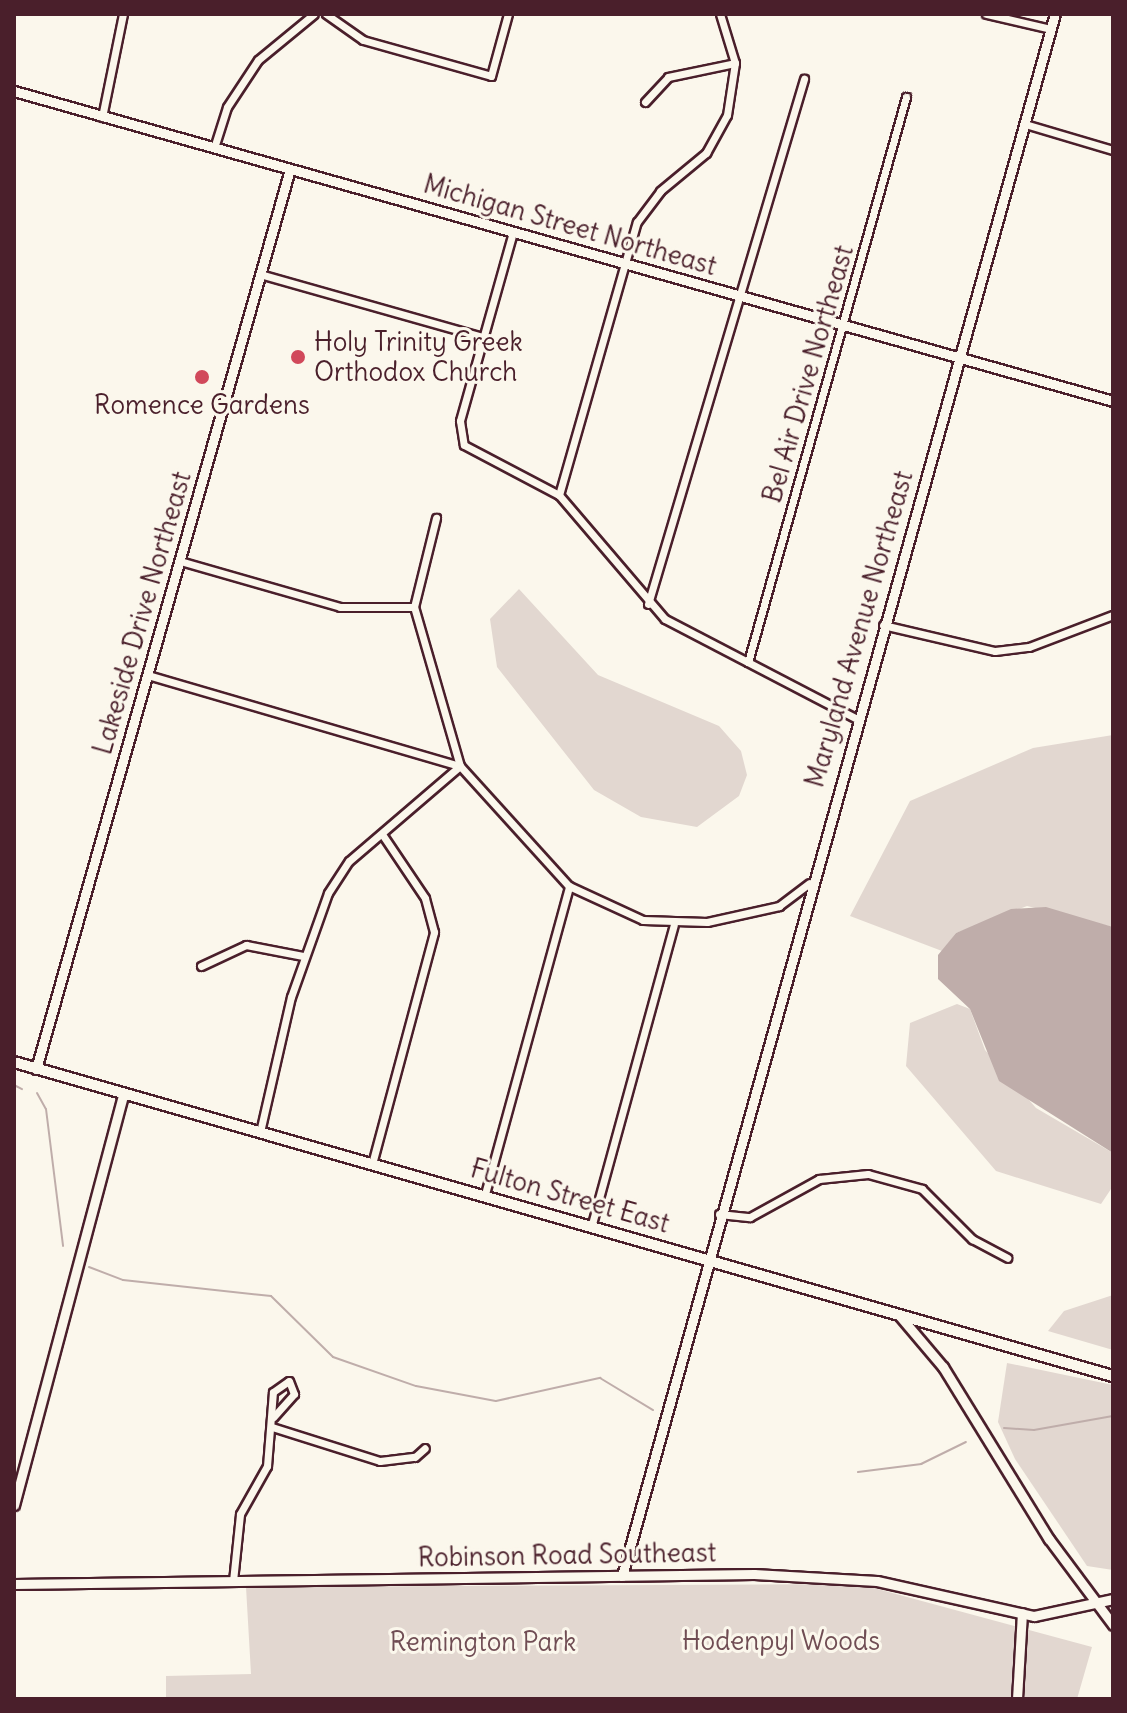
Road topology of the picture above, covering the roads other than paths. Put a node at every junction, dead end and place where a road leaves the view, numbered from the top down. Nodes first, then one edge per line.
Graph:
1 (123, 14) edge
2 (314, 14) edge
3 (326, 14) edge
4 (508, 14) edge
5 (720, 14) edge
6 (986, 14) edge
7 (1055, 14) edge
8 (1051, 29) junction
9 (735, 63) junction
10 (804, 79) dead end
11 (14, 91) edge
12 (906, 97) dead end
13 (645, 102) dead end
14 (102, 117) junction
15 (1025, 124) junction
16 (214, 148) junction
17 (1113, 150) edge
18 (290, 169) junction
19 (513, 232) junction
20 (625, 262) junction
21 (260, 274) junction
22 (735, 294) junction
23 (844, 324) junction
24 (482, 337) junction
25 (959, 356) junction
26 (1113, 401) edge
27 (559, 495) junction
28 (436, 518) dead end
29 (180, 561) junction
30 (648, 604) junction
31 (414, 607) junction
32 (1113, 615) edge
33 (883, 625) junction
34 (748, 662) junction
35 (148, 675) junction
36 (857, 719) junction
37 (460, 766) junction
38 (382, 834) junction
39 (809, 883) junction
40 (569, 886) junction
41 (674, 925) junction
42 (303, 956) junction
43 (201, 966) dead end
44 (14, 1062) edge
45 (36, 1069) junction
46 (124, 1093) junction
47 (260, 1132) junction
48 (372, 1164) junction
49 (485, 1194) junction
50 (719, 1214) junction
51 (592, 1224) junction
52 (707, 1258) junction
53 (1007, 1258) dead end
54 (894, 1310) junction
55 (1113, 1376) edge
56 (273, 1417) junction
57 (272, 1427) junction
58 (425, 1448) dead end
59 (14, 1505) edge
60 (622, 1576) junction
61 (233, 1581) junction
62 (14, 1584) edge
63 (1113, 1599) edge
64 (1093, 1602) junction
65 (1022, 1613) junction
66 (1113, 1625) edge
67 (1017, 1699) edge

1 - 14 street
2 - 16 street
3 - 4 street
5 - 9 street
6 - 8 street
7 - 8 street, Maryland Avenue Northeast
8 - 15 street, Maryland Avenue Northeast
9 - 13 street
9 - 20 street
10 - 22 street
11 - 14 street, Michigan Street Northeast
12 - 23 street, Bel Air Drive Northeast
14 - 16 street, Michigan Street Northeast
15 - 17 street
15 - 25 street, Maryland Avenue Northeast
16 - 18 street, Michigan Street Northeast
18 - 19 street, Michigan Street Northeast
18 - 21 street, Lakeside Drive Northeast
19 - 20 street, Michigan Street Northeast
19 - 24 street
20 - 22 street, Michigan Street Northeast
20 - 27 street
21 - 24 street
21 - 29 street, Lakeside Drive Northeast
22 - 23 street, Michigan Street Northeast
22 - 30 street
23 - 25 street, Michigan Street Northeast
23 - 34 street, Bel Air Drive Northeast
24 - 27 street
25 - 26 street, Michigan Street Northeast
25 - 33 street, Maryland Avenue Northeast
27 - 30 street
28 - 31 street
29 - 31 street
29 - 35 street, Lakeside Drive Northeast
30 - 34 street
31 - 37 street
32 - 33 street
33 - 36 street, Maryland Avenue Northeast
34 - 36 street
35 - 37 street
35 - 45 street, Lakeside Drive Northeast
36 - 39 street, Maryland Avenue Northeast
37 - 38 street
37 - 40 street
38 - 42 street
38 - 48 street
39 - 41 street
39 - 50 street, Maryland Avenue Northeast
40 - 41 street
40 - 49 street
41 - 51 street
42 - 43 street
42 - 47 street
44 - 45 main road, Fulton Street East
45 - 46 main road, Fulton Street East
46 - 47 main road, Fulton Street East
46 - 59 street
47 - 48 main road, Fulton Street East
48 - 49 main road, Fulton Street East
49 - 51 main road, Fulton Street East
50 - 52 street, Maryland Avenue Northeast
50 - 53 street
51 - 52 main road, Fulton Street East
52 - 54 main road, Fulton Street East
52 - 60 street, Maryland Avenue Northeast
54 - 55 main road, Fulton Street East
54 - 64 street
56 - 56 street
56 - 57 street
57 - 58 street
57 - 61 street
60 - 61 street, Robinson Road Southeast
60 - 65 street, Robinson Road Southeast
61 - 62 street, Robinson Road Southeast
63 - 64 street, Robinson Road Southeast
64 - 65 street, Robinson Road Southeast
64 - 66 street
65 - 67 street

